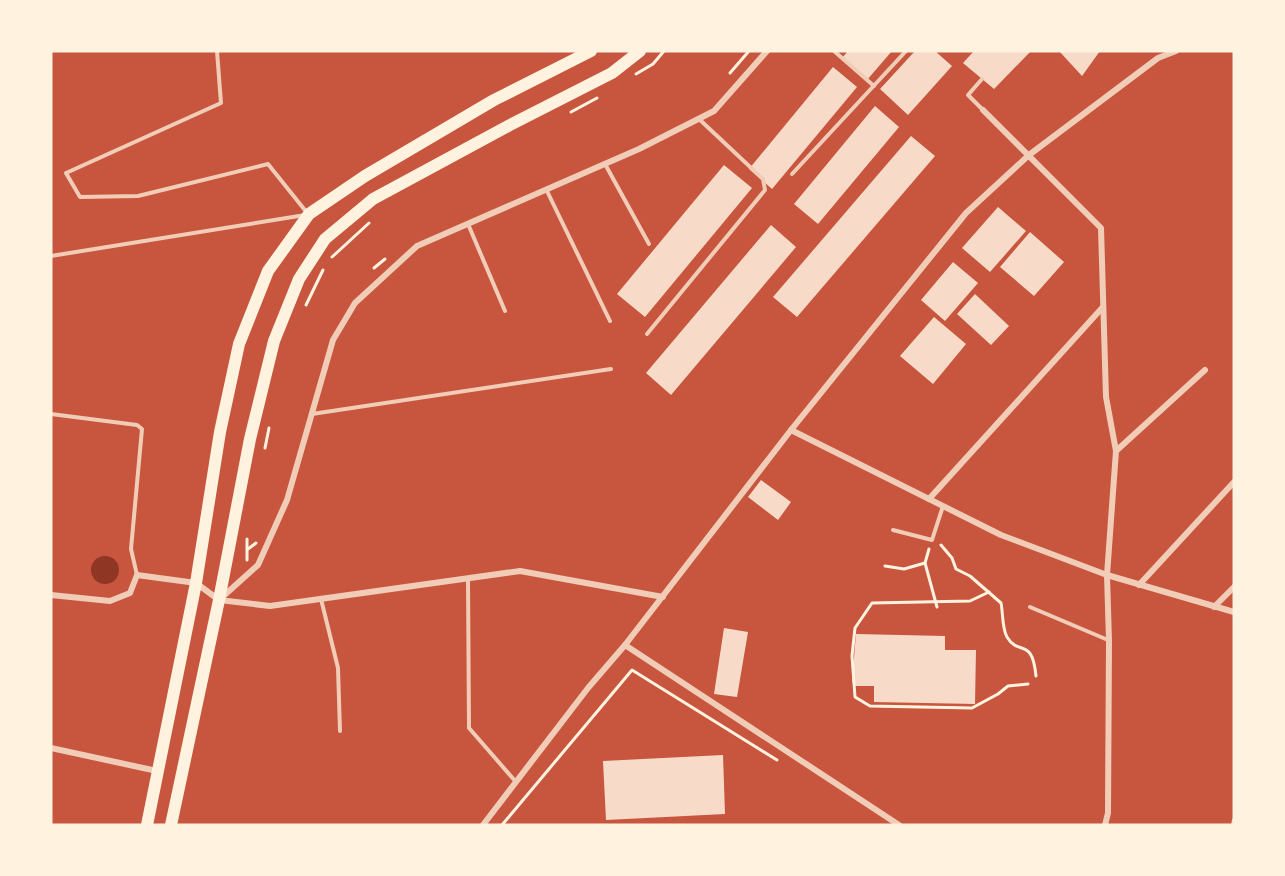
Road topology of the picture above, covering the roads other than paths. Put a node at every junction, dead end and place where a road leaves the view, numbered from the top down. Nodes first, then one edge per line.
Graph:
1 (217, 51) edge
2 (591, 51) edge
3 (640, 51) edge
4 (767, 51) edge
5 (834, 51) edge
6 (906, 51) edge
7 (1176, 51) edge
8 (982, 79) dead end
9 (874, 86) junction
10 (983, 110) joint
11 (699, 119) junction
12 (1029, 155) junction
13 (605, 163) junction
14 (792, 174) dead end
15 (545, 188) junction
16 (309, 214) junction
17 (468, 223) junction
18 (649, 244) dead end
19 (51, 256) edge
20 (1102, 308) junction
21 (505, 311) dead end
22 (610, 321) dead end
23 (647, 334) dead end
24 (611, 369) dead end
25 (1205, 370) dead end
26 (51, 414) edge
27 (311, 414) junction
28 (791, 430) junction
29 (1116, 451) junction
30 (1234, 482) edge
31 (929, 499) junction
32 (943, 506) junction
33 (893, 530) dead end
34 (137, 575) junction
35 (1107, 576) junction
36 (468, 578) junction
37 (196, 583) junction
38 (1139, 585) junction
39 (1234, 587) edge
40 (51, 595) edge
41 (663, 597) junction
42 (321, 599) junction
43 (219, 600) junction
44 (1030, 607) dead end
45 (1214, 608) junction
46 (1234, 612) edge
47 (1109, 641) junction
48 (625, 645) junction
49 (340, 731) dead end
50 (51, 748) edge
51 (157, 771) junction
52 (516, 782) junction
53 (1234, 820) edge
54 (147, 825) edge
55 (171, 825) edge
56 (483, 825) edge
57 (899, 825) edge
58 (1105, 825) edge
59 (1233, 825) edge

1 - 16 lane
2 - 16 main road
3 - 43 main road
4 - 11 street
5 - 9 lane
6 - 9 lane
7 - 12 street
8 - 10 lane
9 - 14 lane
10 - 12 street
11 - 13 street
11 - 23 lane
12 - 20 street
12 - 28 street
13 - 15 street
13 - 18 lane
15 - 17 street
15 - 22 lane
16 - 19 lane
16 - 37 main road
17 - 21 lane
17 - 27 street
20 - 29 street
20 - 31 street
24 - 27 lane
25 - 29 street
26 - 34 lane
27 - 43 street
28 - 31 street
28 - 41 street
29 - 35 street
30 - 38 street
31 - 32 street
32 - 33 lane
32 - 35 street
34 - 37 street
34 - 40 street
35 - 38 street
35 - 47 street
36 - 41 street
36 - 42 street
36 - 52 lane
37 - 43 street
37 - 51 main road
38 - 45 street
39 - 45 street
41 - 48 street
42 - 43 street
42 - 49 lane
43 - 55 main road
44 - 47 lane
45 - 46 street
47 - 58 street
48 - 52 street
48 - 57 street
50 - 51 street
51 - 54 main road
52 - 56 street
53 - 59 lane

